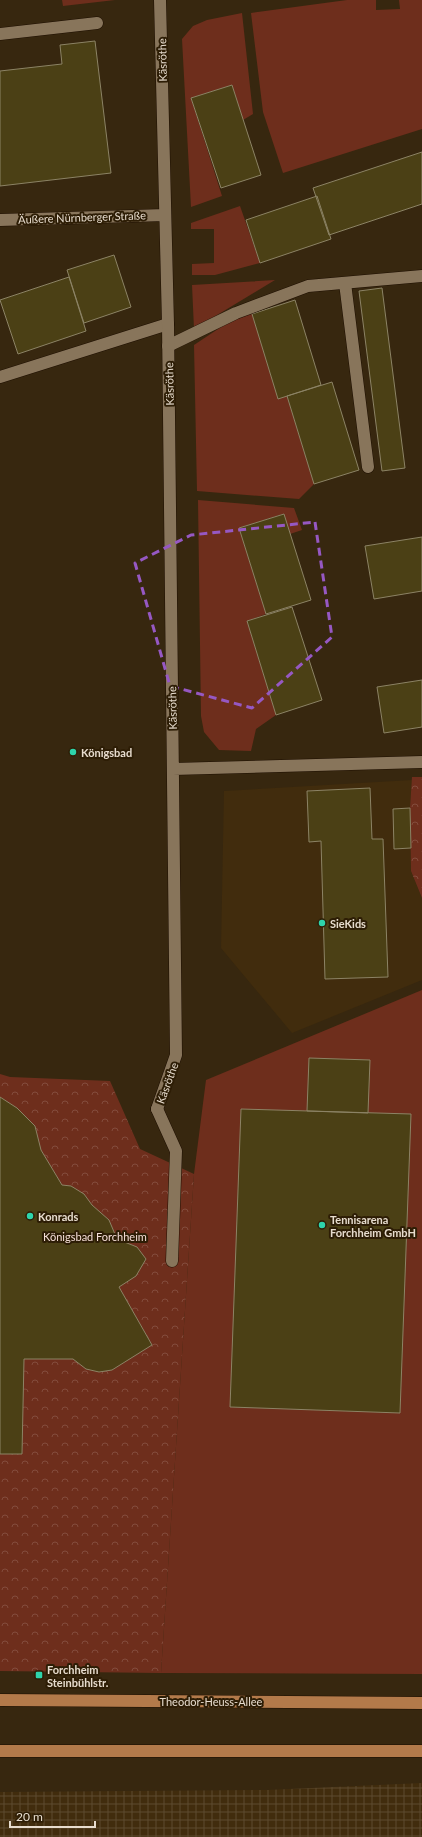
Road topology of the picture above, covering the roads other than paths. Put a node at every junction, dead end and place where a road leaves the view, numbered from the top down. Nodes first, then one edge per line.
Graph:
1 (160, 0) edge
2 (97, 23) dead end
3 (0, 34) edge
4 (165, 215) junction
5 (0, 220) edge
6 (422, 276) edge
7 (345, 283) junction
8 (168, 324) junction
9 (168, 346) junction
10 (0, 377) edge
11 (368, 467) dead end
12 (422, 762) edge
13 (173, 769) junction
14 (172, 1261) dead end
15 (0, 1700) edge
16 (422, 1703) edge
17 (0, 1751) edge
18 (422, 1751) edge

1 - 4 street, Käsröthe
2 - 3 street
4 - 5 street, Äußere Nürnberger Straße
4 - 8 street, Käsröthe
6 - 7 street
7 - 9 street
7 - 11 street
8 - 9 street, Käsröthe
8 - 10 street
9 - 13 street, Käsröthe
12 - 13 street
13 - 14 street, Käsröthe
15 - 16 main road, Theodor-Heuss-Allee
17 - 18 main road

